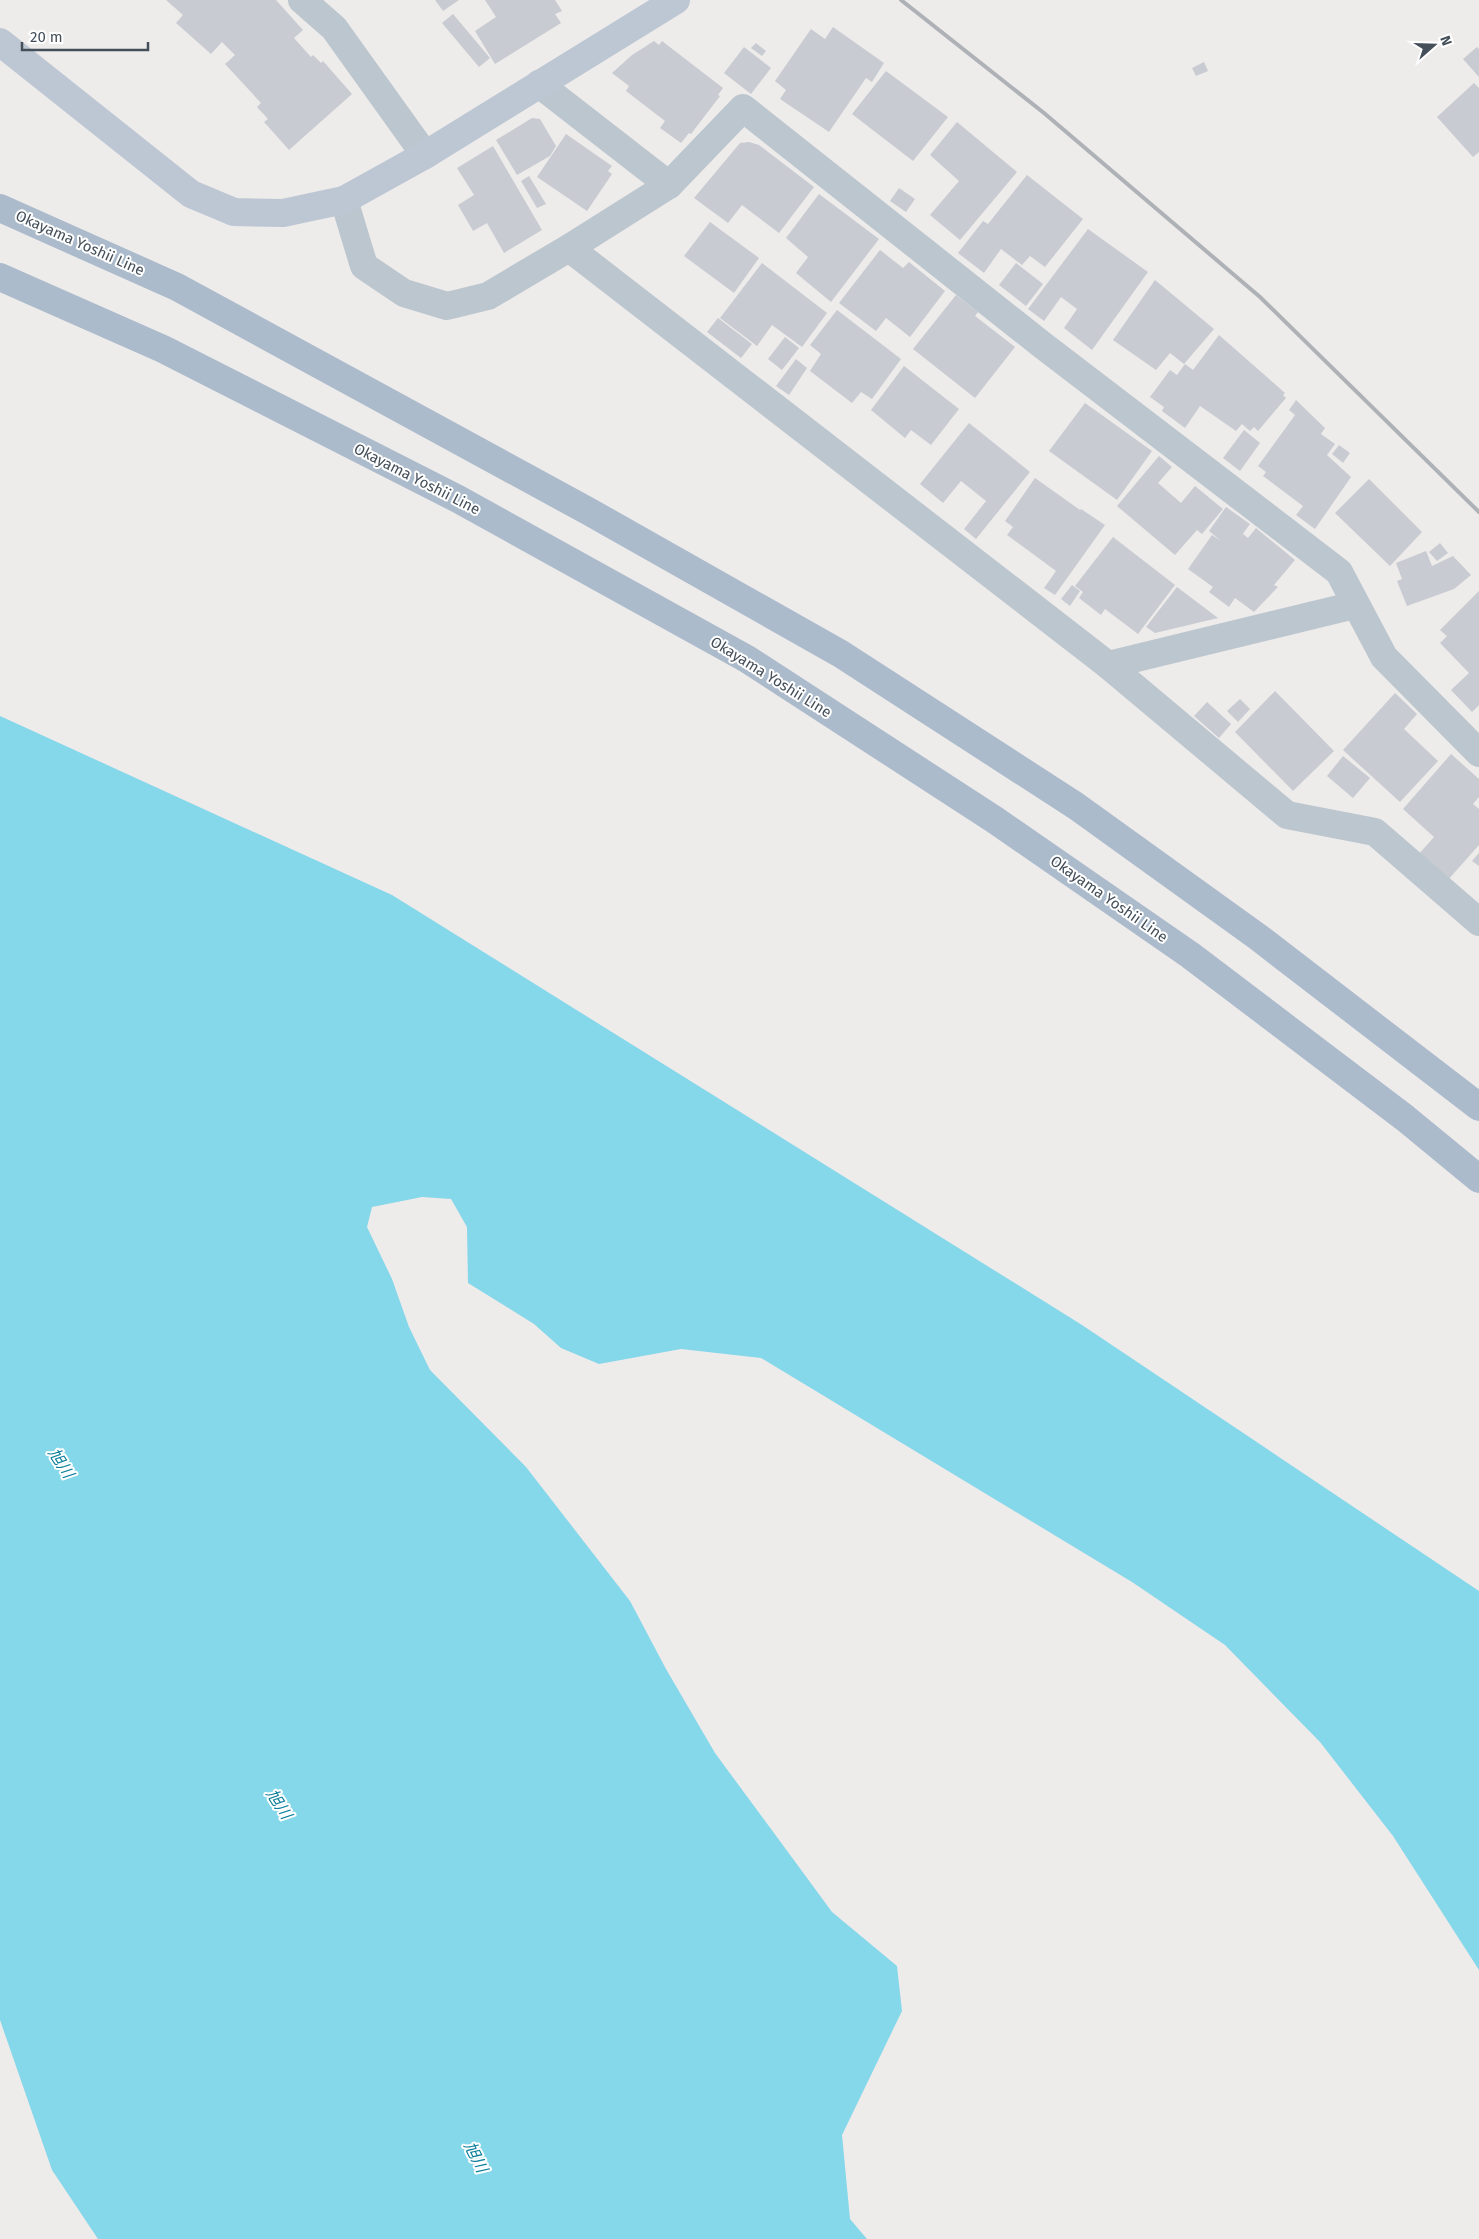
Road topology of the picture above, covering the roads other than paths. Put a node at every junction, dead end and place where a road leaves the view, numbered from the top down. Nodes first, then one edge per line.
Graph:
1 (302, 0) edge
2 (676, 0) edge
3 (0, 42) edge
4 (540, 84) junction
5 (425, 155) junction
6 (669, 185) junction
7 (344, 200) junction
8 (0, 208) edge
9 (569, 248) junction
10 (0, 277) edge
11 (1355, 605) junction
12 (1108, 665) junction
13 (1479, 754) edge
14 (1479, 922) edge
15 (1479, 1107) edge
16 (1479, 1179) edge

1 - 5 street
2 - 4 street
3 - 7 street
4 - 5 street
4 - 6 street
5 - 7 street
6 - 9 street
6 - 11 street
7 - 9 street
8 - 15 main road, Okayama Yoshii Line
9 - 12 street
10 - 16 main road, Okayama Yoshii Line
11 - 12 street
11 - 13 street
12 - 14 street

